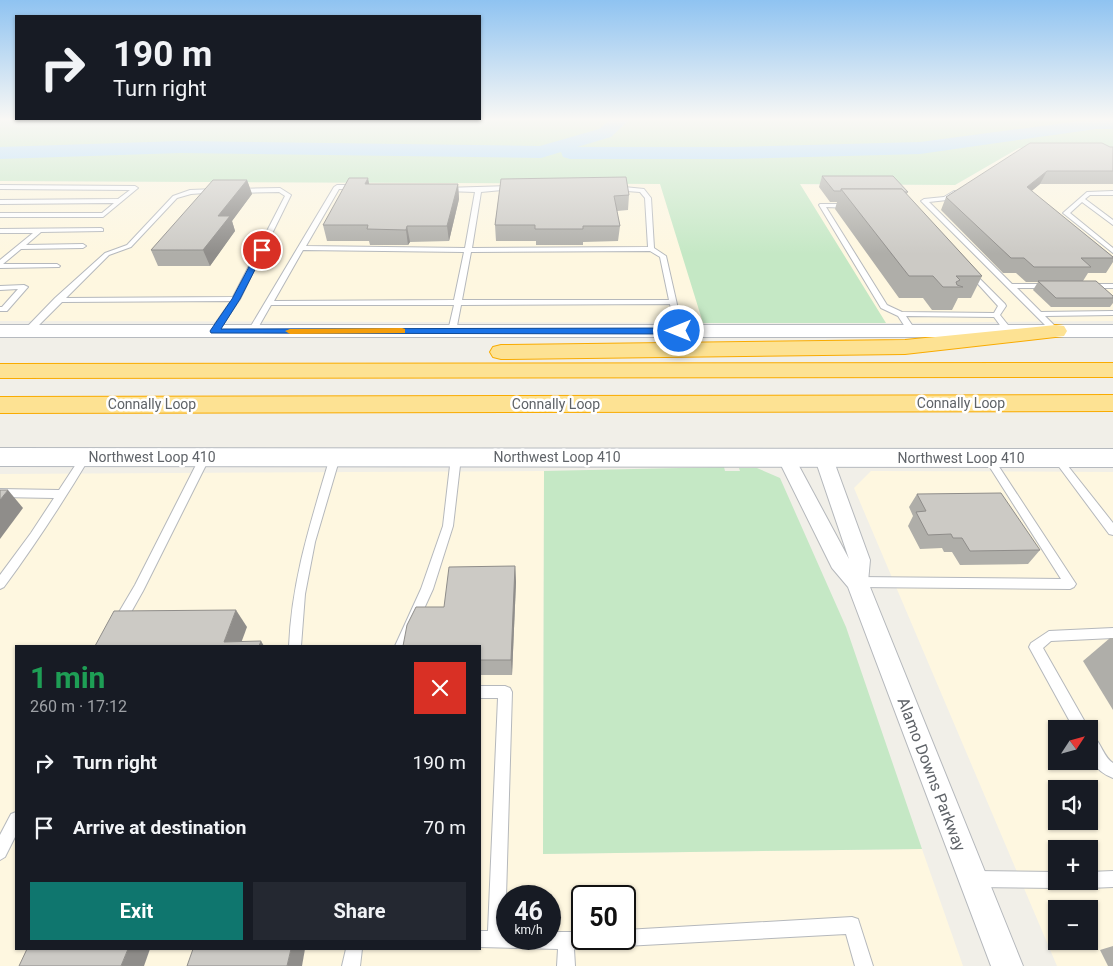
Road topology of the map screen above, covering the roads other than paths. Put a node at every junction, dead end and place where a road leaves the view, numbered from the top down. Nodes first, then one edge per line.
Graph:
1 (0, 187) edge
2 (365, 188) edge
3 (518, 188) edge
4 (605, 188) edge
5 (962, 188) edge
6 (440, 189) edge
7 (478, 190) junction
8 (223, 191) edge
9 (232, 191) edge
10 (1110, 193) edge
11 (1113, 197) edge
12 (1082, 200) junction
13 (120, 201) junction
14 (0, 202) edge
15 (861, 206) edge
16 (0, 215) edge
17 (1113, 223) edge
18 (40, 230) junction
19 (100, 230) dead end
20 (0, 231) edge
21 (20, 246) junction
22 (83, 246) dead end
23 (302, 248) junction
24 (650, 249) junction
25 (468, 250) junction
26 (1113, 251) edge
27 (962, 263) edge
28 (0, 264) edge
29 (57, 266) dead end
30 (1009, 286) junction
31 (1056, 286) edge
32 (1085, 286) edge
33 (1113, 286) edge
34 (0, 288) edge
35 (236, 299) junction
36 (58, 300) junction
37 (457, 302) junction
38 (673, 302) junction
39 (269, 303) junction
40 (928, 305) dead end
41 (951, 305) edge
42 (0, 309) edge
43 (1113, 313) edge
44 (1038, 314) junction
45 (980, 315) junction
46 (909, 320) junction
47 (1002, 323) junction
48 (1113, 330) edge
49 (214, 331) junction
50 (252, 331) junction
51 (452, 331) junction
52 (679, 331) junction
53 (1056, 331) junction
54 (0, 332) edge
55 (27, 332) junction
56 (1113, 370) edge
57 (0, 371) edge
58 (200, 371) junction
59 (1113, 403) edge
60 (0, 405) edge
61 (786, 456) junction
62 (824, 456) junction
63 (0, 457) edge
64 (85, 457) junction
65 (205, 457) junction
66 (335, 457) junction
67 (456, 457) junction
68 (989, 458) junction
69 (1057, 458) junction
70 (1113, 458) edge
71 (0, 493) edge
72 (62, 494) junction
73 (1108, 517) edge
74 (1113, 531) edge
75 (857, 582) junction
76 (0, 584) edge
77 (1113, 633) edge
78 (106, 645) edge
79 (295, 645) edge
80 (401, 645) edge
81 (481, 692) edge
82 (1077, 720) edge
83 (1098, 757) edge
84 (1113, 771) edge
85 (15, 821) edge
86 (0, 852) edge
87 (974, 879) junction
88 (1113, 879) edge
89 (1048, 880) edge
90 (1098, 880) edge
91 (636, 937) edge
92 (488, 939) edge
93 (566, 941) junction
94 (571, 941) edge
95 (354, 950) edge
96 (351, 966) edge
97 (566, 966) edge
98 (864, 966) edge
99 (1008, 966) edge

1 - 13 lane
2 - 23 lane
3 - 7 lane
4 - 24 lane
5 - 30 lane
6 - 7 lane
7 - 25 lane
8 - 36 lane
9 - 35 lane
10 - 11 lane
10 - 12 lane
12 - 17 lane
12 - 26 lane
13 - 14 lane
13 - 16 lane
15 - 46 lane
18 - 19 lane
18 - 20 lane
18 - 21 lane
21 - 22 lane
21 - 28 lane
23 - 25 lane
23 - 39 lane
24 - 25 lane
24 - 38 lane
25 - 37 lane
27 - 47 lane
28 - 29 lane
30 - 31 lane
30 - 44 lane
32 - 33 lane
34 - 42 lane
35 - 36 lane
35 - 49 lane
36 - 55 lane
37 - 38 lane
37 - 39 lane
37 - 51 lane
38 - 52 lane
39 - 50 lane
40 - 46 lane
41 - 45 lane
43 - 44 lane
44 - 53 lane
45 - 46 lane
45 - 47 lane
46 - 47 main road
46 - 52 main road
47 - 53 main road
48 - 53 main road
49 - 50 main road
49 - 55 main road
50 - 51 main road
51 - 52 main road
53 - 58 highway
54 - 55 main road
56 - 58 highway
57 - 58 highway
59 - 60 highway, Connally Loop
61 - 62 main road, Northwest Loop 410
61 - 67 main road, Northwest Loop 410
61 - 75 street, Alamo Downs Parkway
62 - 68 main road, Northwest Loop 410
62 - 75 street, Alamo Downs Parkway
63 - 64 main road, Northwest Loop 410
64 - 65 main road, Northwest Loop 410
64 - 72 lane
65 - 66 main road, Northwest Loop 410
65 - 78 lane
66 - 67 main road, Northwest Loop 410
66 - 79 lane
67 - 80 lane
68 - 69 main road, Northwest Loop 410
68 - 75 lane
69 - 70 main road, Northwest Loop 410
69 - 73 lane
71 - 72 lane
72 - 76 lane
73 - 74 lane
75 - 87 street, Alamo Downs Parkway
77 - 82 lane
81 - 92 lane
83 - 84 lane
85 - 86 lane
87 - 89 lane
87 - 99 street, Alamo Downs Parkway
88 - 90 lane
91 - 98 lane
92 - 93 lane
93 - 94 lane
93 - 97 lane
95 - 96 lane

